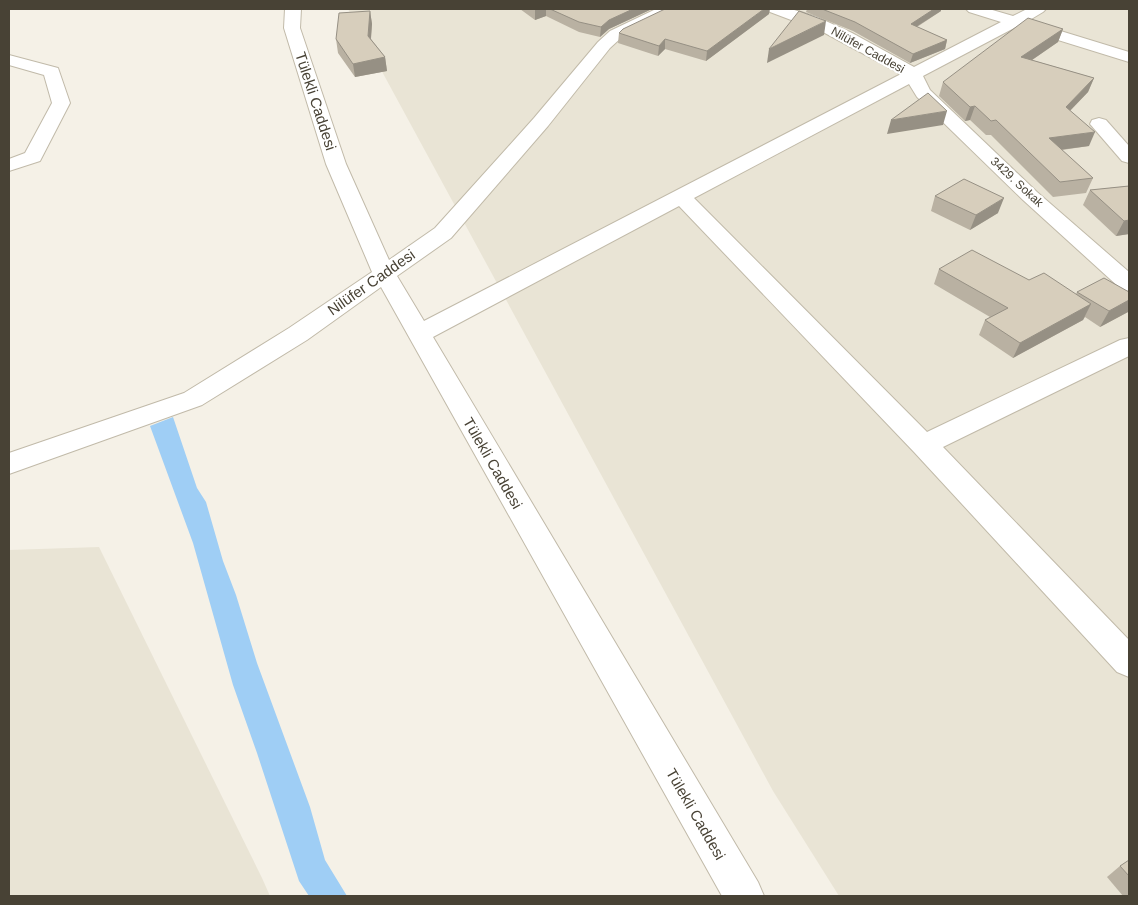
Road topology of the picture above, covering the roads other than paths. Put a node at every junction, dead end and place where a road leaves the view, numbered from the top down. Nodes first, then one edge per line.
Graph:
1 (293, 9) edge
2 (775, 9) edge
3 (974, 9) edge
4 (1038, 9) edge
5 (656, 11) edge
6 (804, 12) edge
7 (1015, 20) junction
8 (1129, 56) edge
9 (9, 60) edge
10 (913, 74) junction
11 (1100, 124) dead end
12 (1129, 156) edge
13 (9, 165) edge
14 (681, 196) junction
15 (384, 273) junction
16 (1129, 284) edge
17 (418, 334) junction
18 (1129, 346) edge
19 (924, 445) junction
20 (9, 464) edge
21 (1129, 662) edge
22 (744, 896) edge

1 - 15 street, Tülekli Caddesi
2 - 6 street, Nilüfer Caddesi
3 - 7 street
4 - 7 street, Nilüfer Caddesi
5 - 15 street, Nilüfer Caddesi
6 - 10 street, Nilüfer Caddesi
7 - 8 street
7 - 10 street, Nilüfer Caddesi
9 - 13 street
10 - 14 street
10 - 16 street, 3429. Sokak
11 - 12 street
14 - 17 street
14 - 19 street
15 - 17 street, Tülekli Caddesi
15 - 20 street, Nilüfer Caddesi
17 - 22 street, Tülekli Caddesi
18 - 19 street
19 - 21 street

